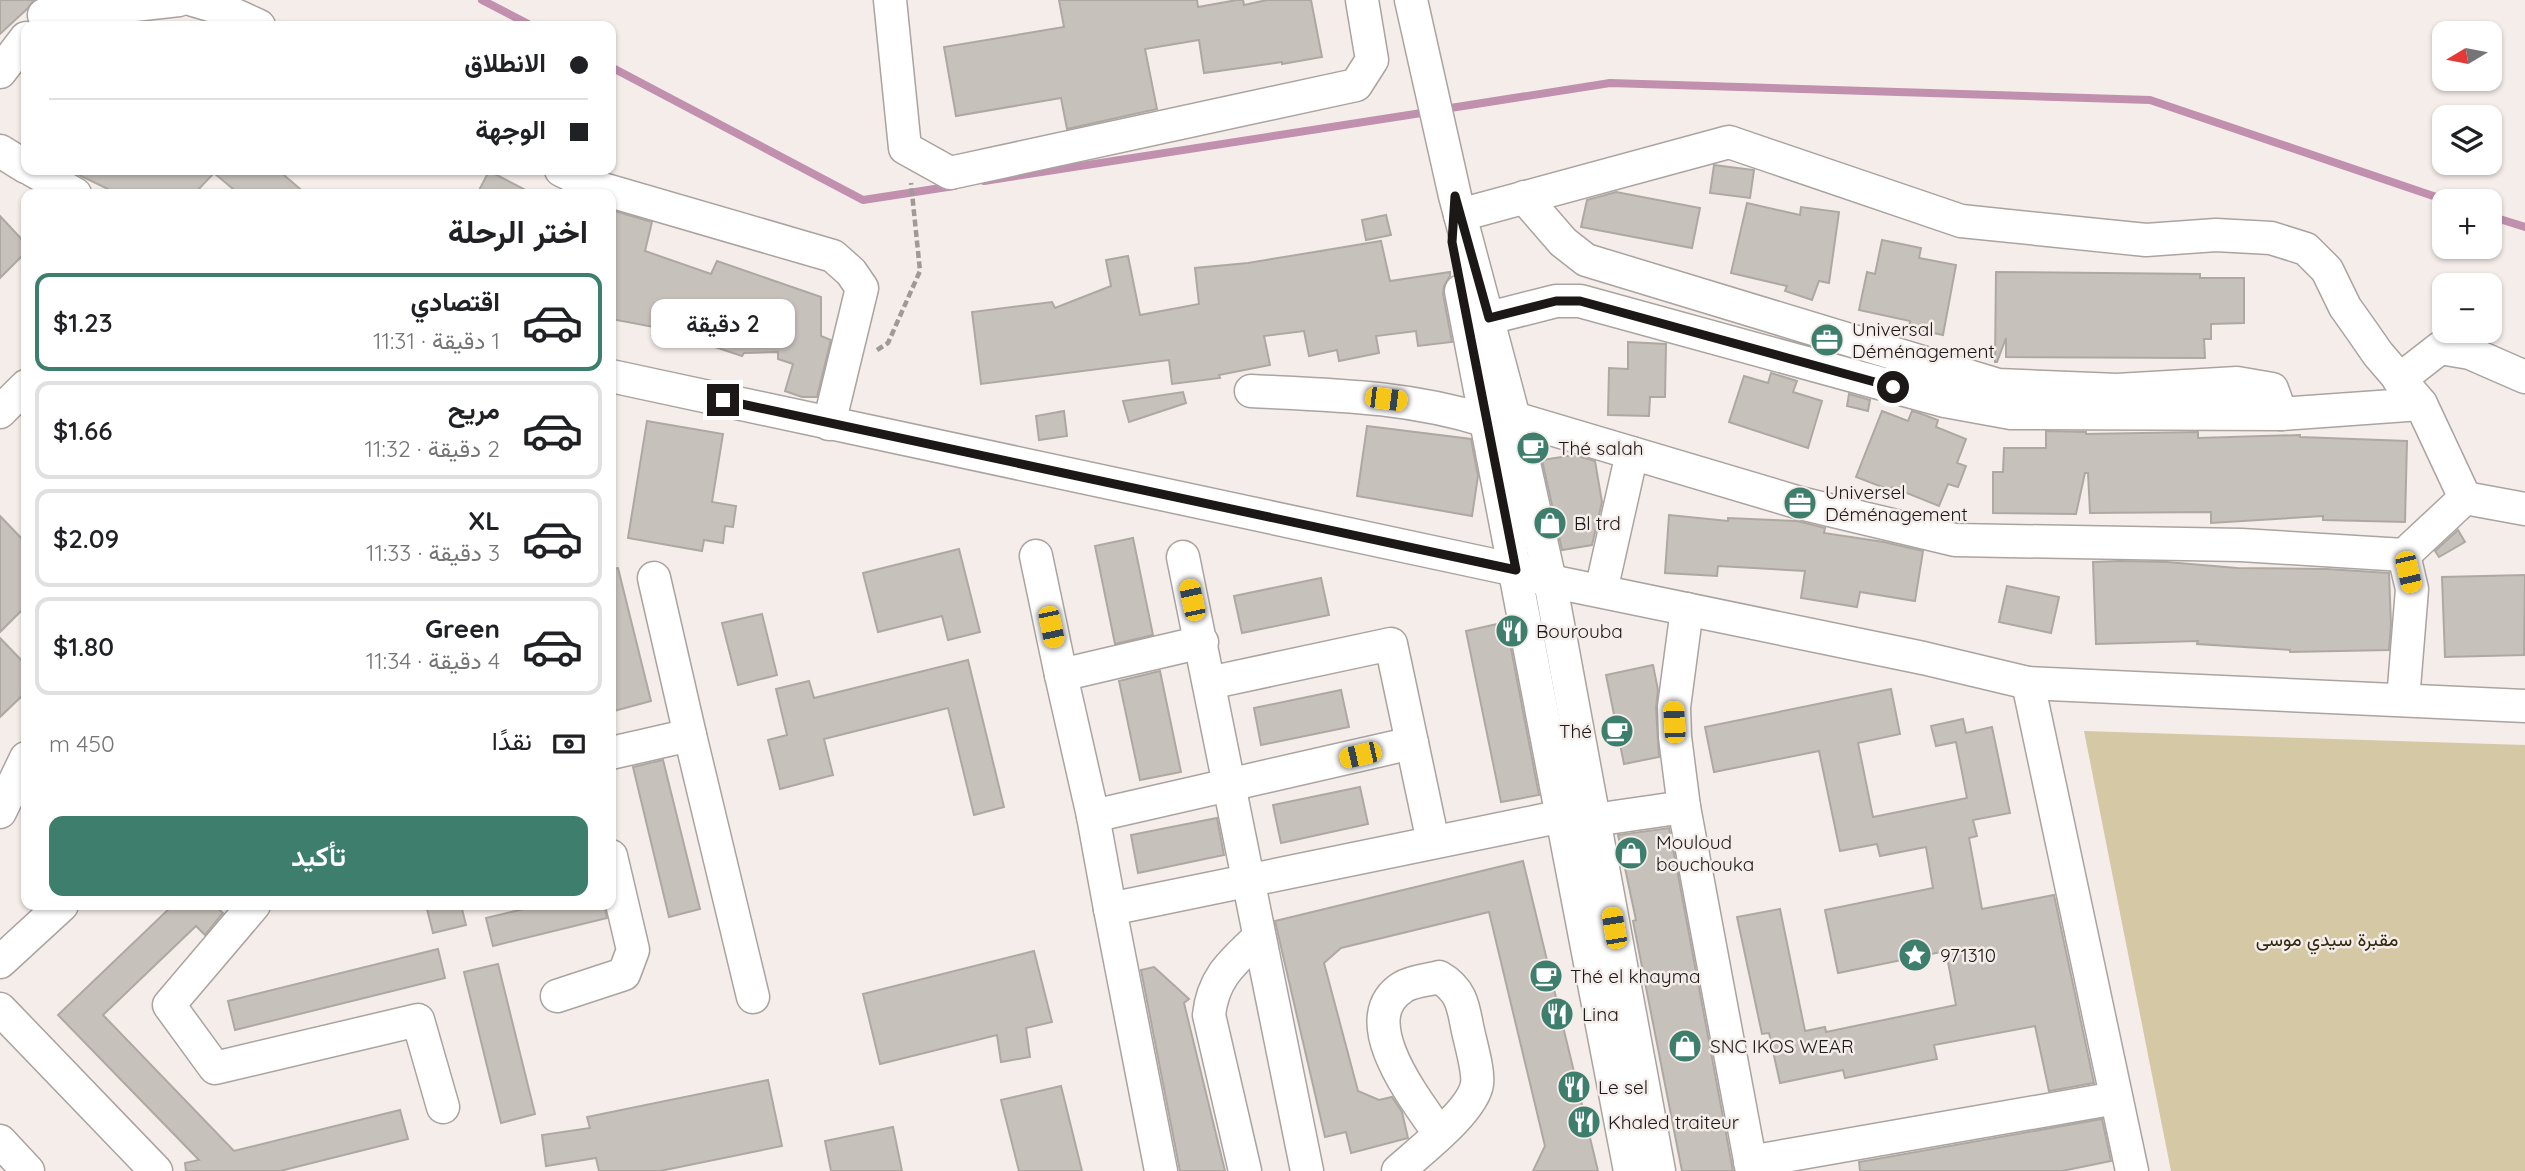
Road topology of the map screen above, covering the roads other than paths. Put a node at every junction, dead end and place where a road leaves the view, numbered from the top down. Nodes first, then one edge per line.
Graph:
1 (179, 0) edge
2 (193, 0) edge
3 (891, 0) edge
4 (1362, 0) edge
5 (1411, 0) edge
6 (38, 20) edge
7 (248, 21) edge
8 (21, 43) edge
9 (0, 72) edge
10 (0, 151) edge
11 (21, 164) edge
12 (41, 175) edge
13 (570, 175) edge
14 (66, 189) edge
15 (593, 189) edge
16 (616, 196) edge
17 (1524, 197) junction
18 (1458, 206) junction
19 (1489, 318) junction
20 (616, 377) edge
21 (2525, 377) edge
22 (2399, 380) junction
23 (21, 391) edge
24 (1251, 391) dead end
25 (2421, 404) junction
26 (0, 412) edge
27 (2281, 414) junction
28 (1501, 420) junction
29 (829, 424) junction
30 (1632, 453) junction
31 (2465, 498) junction
32 (2525, 509) edge
33 (2404, 555) junction
34 (1036, 556) dead end
35 (1183, 557) dead end
36 (1516, 570) junction
37 (654, 578) dead end
38 (1550, 581) junction
39 (1601, 591) junction
40 (1688, 609) junction
41 (1202, 642) junction
42 (1061, 674) junction
43 (1209, 683) junction
44 (2028, 683) junction
45 (2403, 700) junction
46 (2525, 706) edge
47 (691, 735) junction
48 (1412, 743) junction
49 (616, 752) edge
50 (21, 769) edge
51 (1229, 786) junction
52 (1684, 807) junction
53 (0, 813) edge
54 (1093, 816) junction
55 (1563, 816) junction
56 (1594, 820) junction
57 (1433, 842) junction
58 (616, 877) edge
59 (1248, 880) junction
60 (1110, 908) junction
61 (57, 910) edge
62 (250, 910) edge
63 (1259, 937) junction
64 (0, 962) edge
65 (557, 996) dead end
66 (753, 997) dead end
67 (0, 1009) edge
68 (2116, 1098) junction
69 (443, 1107) dead end
70 (1439, 1133) dead end
71 (0, 1141) edge
72 (1751, 1167) edge
73 (28, 1171) edge
74 (156, 1171) edge
75 (1161, 1171) edge
76 (1245, 1171) edge
77 (1307, 1171) edge
78 (1398, 1171) edge
79 (1630, 1171) edge
80 (1659, 1171) edge
81 (2132, 1171) edge

1 - 6 street
2 - 7 street
3 - 4 street
5 - 18 street
8 - 9 street
10 - 11 street
12 - 14 street
13 - 15 street
16 - 29 street
17 - 18 street
17 - 22 street
17 - 27 street
18 - 19 street
18 - 28 street
19 - 27 street
19 - 28 street
20 - 29 street
21 - 22 street
22 - 25 street
23 - 26 street
24 - 28 street
25 - 27 street
25 - 31 street
28 - 30 street
28 - 36 street
28 - 38 street
29 - 36 street
30 - 33 street
30 - 39 street
31 - 32 street
31 - 33 street
33 - 45 street
34 - 42 street
35 - 41 street
36 - 38 street
36 - 55 street
37 - 47 street
38 - 39 street
38 - 56 street
39 - 40 street
40 - 44 street
40 - 52 street
41 - 42 street
41 - 43 street
42 - 54 street
43 - 48 street
43 - 51 street
44 - 45 street
44 - 68 street
45 - 46 street
47 - 49 street
47 - 66 street
48 - 51 street
48 - 57 street
50 - 53 street
51 - 54 street
51 - 59 street
52 - 56 street
52 - 72 street
54 - 60 street
55 - 57 street
55 - 79 street
56 - 80 street
57 - 59 street
58 - 65 street
59 - 60 street
59 - 63 street
60 - 75 street
61 - 64 street
62 - 69 street
63 - 76 street
63 - 77 street
67 - 74 street
68 - 72 street
68 - 81 street
70 - 78 street
71 - 73 street

